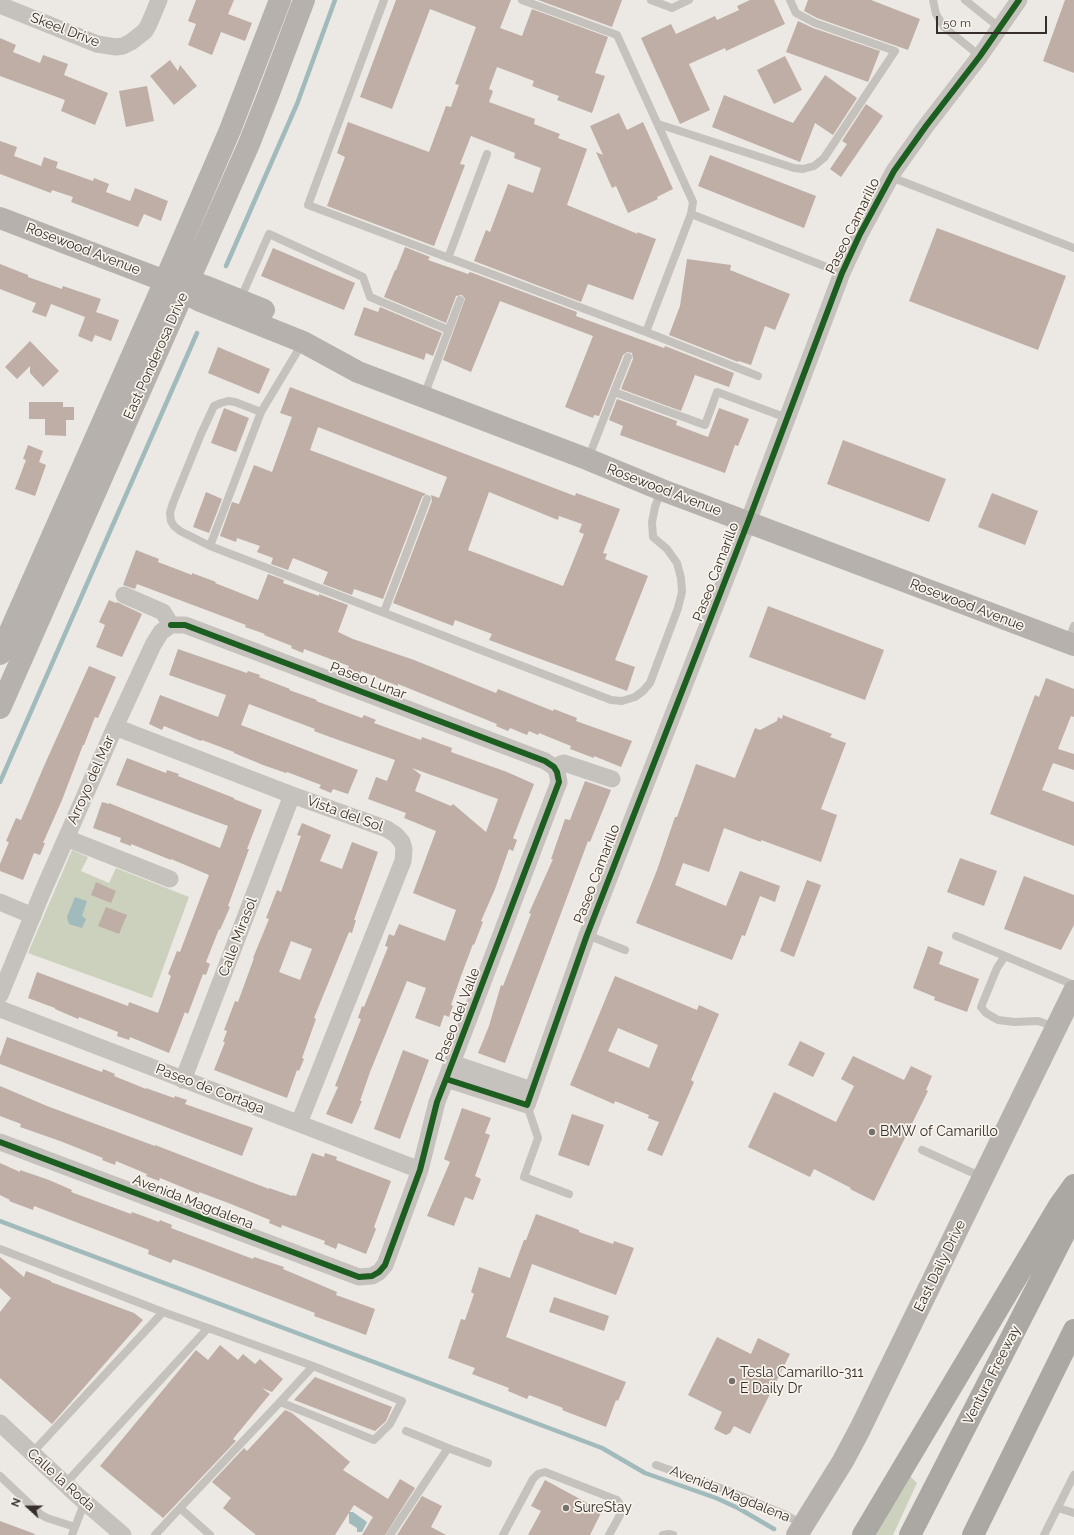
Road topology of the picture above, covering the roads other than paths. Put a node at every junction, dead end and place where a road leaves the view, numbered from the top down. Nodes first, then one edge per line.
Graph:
1 (159, 0) edge
2 (280, 0) edge
3 (304, 0) edge
4 (384, 0) edge
5 (522, 0) edge
6 (652, 0) edge
7 (689, 0) edge
8 (790, 0) edge
9 (933, 0) edge
10 (965, 0) edge
11 (1019, 0) edge
12 (0, 5) edge
13 (1000, 28) junction
14 (980, 56) junction
15 (658, 124) junction
16 (487, 154) dead end
17 (891, 177) junction
18 (691, 214) junction
19 (0, 218) edge
20 (1074, 248) edge
21 (448, 258) junction
22 (842, 273) junction
23 (165, 280) junction
24 (186, 286) junction
25 (240, 300) junction
26 (460, 300) dead end
27 (449, 330) junction
28 (646, 332) junction
29 (304, 342) junction
30 (628, 357) dead end
31 (758, 376) dead end
32 (614, 392) junction
33 (423, 397) junction
34 (261, 412) junction
35 (787, 418) junction
36 (587, 459) junction
37 (662, 490) junction
38 (427, 499) dead end
39 (748, 522) junction
40 (210, 546) junction
41 (124, 595) dead end
42 (384, 612) junction
43 (171, 625) junction
44 (1072, 638) edge
45 (0, 654) edge
46 (0, 708) edge
47 (115, 726) junction
48 (554, 767) junction
49 (612, 780) dead end
50 (292, 795) junction
51 (66, 838) junction
52 (170, 879) dead end
53 (0, 902) edge
54 (33, 916) junction
55 (587, 935) junction
56 (956, 936) dead end
57 (625, 950) dead end
58 (1005, 956) junction
59 (1074, 985) edge
60 (1074, 991) edge
61 (0, 994) edge
62 (0, 1009) edge
63 (1056, 1027) junction
64 (452, 1063) junction
65 (446, 1078) junction
66 (183, 1080) junction
67 (530, 1098) junction
68 (299, 1123) junction
69 (0, 1142) edge
70 (922, 1150) dead end
71 (420, 1170) junction
72 (983, 1178) junction
73 (1074, 1185) edge
74 (569, 1194) dead end
75 (1074, 1215) edge
76 (0, 1249) edge
77 (379, 1272) joint
78 (163, 1312) junction
79 (208, 1328) junction
80 (1074, 1330) edge
81 (313, 1366) junction
82 (280, 1402) junction
83 (0, 1423) edge
84 (406, 1431) dead end
85 (448, 1448) junction
86 (32, 1453) junction
87 (488, 1463) dead end
88 (656, 1465) dead end
89 (1074, 1475) edge
90 (0, 1476) edge
91 (65, 1484) junction
92 (85, 1501) junction
93 (180, 1508) junction
94 (1058, 1508) junction
95 (1074, 1513) edge
96 (800, 1530) edge
97 (73, 1531) edge
98 (123, 1535) edge
99 (155, 1535) edge
100 (210, 1535) edge
101 (390, 1535) edge
102 (503, 1535) edge
103 (608, 1535) edge
104 (664, 1535) edge
105 (673, 1535) edge
106 (863, 1535) edge
107 (910, 1535) edge
108 (973, 1535) edge
109 (1044, 1535) edge

1 - 12 street, Skeel Drive
2 - 23 main road, East Ponderosa Drive
3 - 24 main road, East Ponderosa Drive
4 - 21 lane
5 - 15 lane
6 - 7 lane
8 - 15 lane
9 - 14 lane
10 - 13 lane
11 - 13 street, Paseo Camarillo
13 - 14 street, Paseo Camarillo
14 - 17 street, Paseo Camarillo
15 - 18 lane
16 - 21 lane
17 - 20 lane
17 - 22 street, Paseo Camarillo
18 - 22 lane
18 - 28 lane
19 - 23 main road, Rosewood Avenue
21 - 28 lane
22 - 35 street, Paseo Camarillo
23 - 24 main road, Rosewood Avenue
23 - 45 main road, East Ponderosa Drive
24 - 25 main road, Rosewood Avenue
24 - 29 main road, Rosewood Avenue
24 - 46 main road, East Ponderosa Drive
25 - 27 lane
25 - 29 main road, Rosewood Avenue
26 - 27 lane
27 - 33 lane
28 - 31 lane
29 - 33 main road, Rosewood Avenue
29 - 34 lane
30 - 32 lane
32 - 35 lane
32 - 36 lane
33 - 36 main road, Rosewood Avenue
34 - 40 lane
34 - 40 lane
35 - 39 street, Paseo Camarillo
36 - 37 main road, Rosewood Avenue
37 - 39 main road, Rosewood Avenue
37 - 42 lane
38 - 42 lane
39 - 44 main road, Rosewood Avenue
39 - 55 street, Paseo Camarillo
40 - 42 lane
41 - 43 street
43 - 47 street, Arroyo del Mar
43 - 48 street, Paseo Lunar
47 - 50 street, Vista del Sol
47 - 51 street, Arroyo del Mar
48 - 49 street
48 - 64 street, Paseo del Valle
50 - 66 street, Calle Mirasol
50 - 68 street, Vista del Sol
51 - 52 street
51 - 54 street, Arroyo del Mar
53 - 54 street
54 - 61 street, Arroyo del Mar
55 - 57 lane
55 - 67 street, Paseo Camarillo
56 - 58 lane
58 - 59 lane
58 - 63 lane
60 - 63 main road, East Daily Drive
62 - 66 street, Paseo de Cortaga
63 - 72 main road, East Daily Drive
64 - 65 street, Paseo del Valle
64 - 67 street
65 - 67 street
65 - 71 street, Paseo del Valle
66 - 68 street, Paseo de Cortaga
67 - 74 lane
68 - 71 street, Paseo de Cortaga
69 - 77 street, Avenida Magdalena
70 - 72 lane
71 - 77 street, Paseo del Valle
72 - 96 main road, East Daily Drive
73 - 106 highway
75 - 107 highway, Ventura Freeway
76 - 78 lane
78 - 79 lane
78 - 86 lane
79 - 81 lane
79 - 91 lane
80 - 108 highway
81 - 82 lane
81 - 82 lane
82 - 93 lane
83 - 86 street, Calle la Roda
84 - 85 lane
85 - 87 lane
85 - 101 lane
86 - 91 street, Calle la Roda
88 - 96 lane, Avenida Magdalena
89 - 94 lane
90 - 97 lane
91 - 92 street, Calle la Roda
92 - 97 lane
92 - 98 street, Calle la Roda
93 - 99 lane
93 - 100 lane
94 - 95 lane
94 - 109 lane
102 - 103 lane
104 - 105 lane

